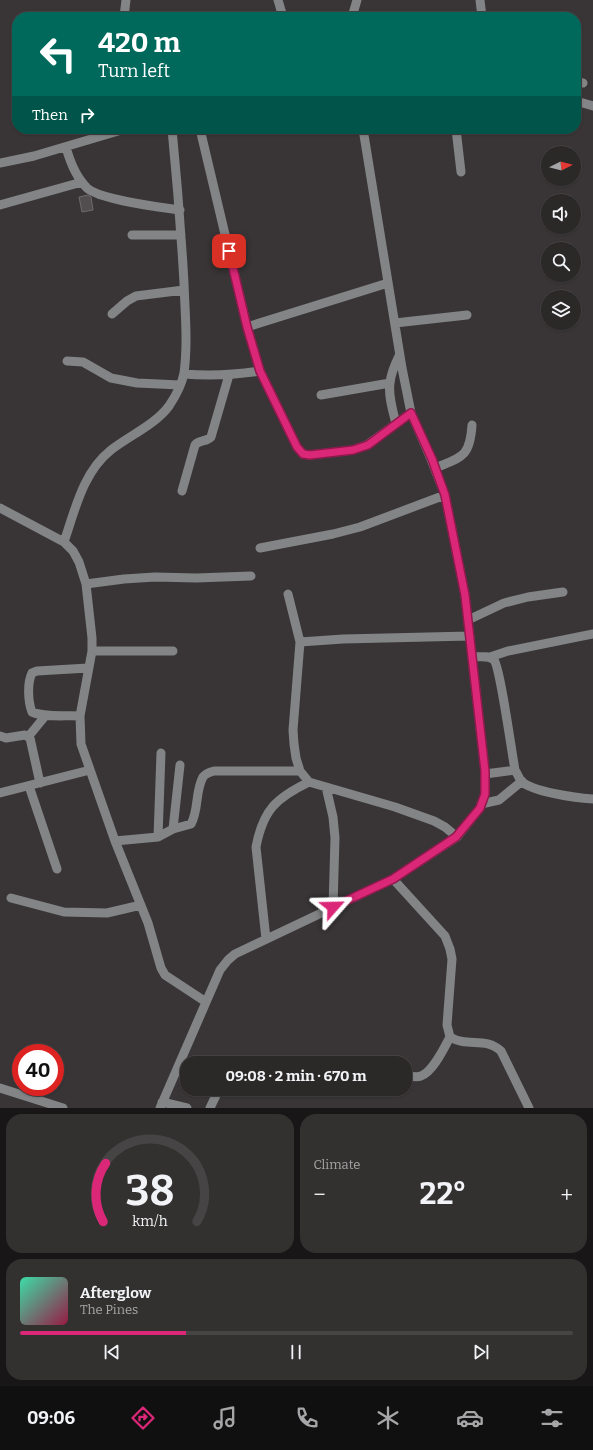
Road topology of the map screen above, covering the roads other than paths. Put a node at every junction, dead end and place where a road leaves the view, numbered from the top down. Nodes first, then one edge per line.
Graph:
1 (126, 0) edge
2 (278, 0) edge
3 (357, 0) edge
4 (480, 0) edge
5 (125, 12) edge
6 (282, 12) edge
7 (353, 12) edge
8 (481, 12) edge
9 (581, 102) edge
10 (593, 106) edge
11 (108, 134) edge
12 (172, 134) edge
13 (201, 134) edge
14 (365, 134) edge
15 (456, 134) edge
16 (66, 147) junction
17 (0, 163) edge
18 (460, 172) dead end
19 (82, 182) junction
20 (0, 205) edge
21 (180, 210) junction
22 (132, 235) dead end
23 (182, 235) junction
24 (388, 283) junction
25 (184, 290) junction
26 (112, 314) dead end
27 (468, 315) dead end
28 (395, 323) junction
29 (247, 327) junction
30 (400, 355) junction
31 (67, 361) dead end
32 (260, 371) junction
33 (184, 374) junction
34 (229, 375) junction
35 (390, 383) junction
36 (180, 385) junction
37 (321, 394) dead end
38 (411, 413) junction
39 (396, 424) junction
40 (472, 425) dead end
41 (435, 468) junction
42 (182, 491) dead end
43 (445, 495) junction
44 (0, 508) edge
45 (64, 542) junction
46 (260, 548) dead end
47 (251, 576) dead end
48 (86, 584) junction
49 (563, 592) dead end
50 (288, 594) dead end
51 (468, 620) junction
52 (593, 634) edge
53 (470, 636) junction
54 (300, 642) junction
55 (92, 651) junction
56 (173, 651) dead end
57 (473, 657) junction
58 (490, 657) junction
59 (88, 668) junction
60 (46, 715) junction
61 (80, 716) junction
62 (0, 736) edge
63 (28, 736) junction
64 (161, 752) dead end
65 (180, 765) dead end
66 (90, 770) junction
67 (515, 770) junction
68 (300, 771) junction
69 (485, 774) junction
70 (522, 781) junction
71 (309, 782) junction
72 (40, 783) junction
73 (29, 786) junction
74 (326, 787) junction
75 (0, 793) edge
76 (593, 799) edge
77 (481, 804) junction
78 (173, 829) junction
79 (158, 837) junction
80 (456, 837) junction
81 (116, 840) junction
82 (57, 869) dead end
83 (393, 879) junction
84 (11, 898) dead end
85 (141, 905) junction
86 (333, 907) junction
87 (266, 939) junction
88 (206, 1002) junction
89 (450, 1037) junction
90 (412, 1077) edge
91 (0, 1088) edge
92 (216, 1096) edge
93 (161, 1105) edge
94 (63, 1108) edge
95 (187, 1108) edge
96 (210, 1108) edge
97 (529, 1108) edge

1 - 5 street
2 - 6 street
3 - 7 street
4 - 8 street
9 - 10 street
11 - 16 street
12 - 21 street
13 - 29 street
14 - 24 street
15 - 18 street
16 - 17 street
16 - 19 street
19 - 20 street
19 - 21 street
21 - 23 street
22 - 23 street
23 - 25 street
24 - 28 street
24 - 29 street
25 - 26 street
25 - 33 street
27 - 28 street
28 - 30 street
29 - 32 street
30 - 35 street
30 - 38 street
31 - 36 street
32 - 34 street
32 - 39 street
33 - 34 street
33 - 36 street
34 - 42 street
35 - 37 street
35 - 39 street
36 - 45 street
38 - 39 street
38 - 41 street
40 - 41 street
41 - 43 street
43 - 46 street
43 - 51 street
44 - 45 street
45 - 48 street
47 - 48 street
48 - 55 street
49 - 51 street
50 - 54 street
51 - 53 street
52 - 58 street
53 - 54 street
53 - 57 street
54 - 68 street
55 - 56 street
55 - 59 street
57 - 58 street
57 - 69 street
58 - 67 street
59 - 60 street
59 - 61 street
60 - 61 street
60 - 63 street
61 - 66 street
62 - 63 street
63 - 72 street
64 - 79 street
65 - 78 street
66 - 72 street
66 - 81 street
67 - 69 street
67 - 70 street
68 - 71 street
68 - 78 street
69 - 77 street
70 - 76 street
70 - 77 street
71 - 74 street
71 - 87 street
72 - 73 street
73 - 75 street
73 - 82 street
74 - 80 street
74 - 86 street
77 - 80 street
78 - 79 street
79 - 81 street
80 - 83 street
81 - 85 street
83 - 86 street
83 - 89 street
84 - 85 street
85 - 88 street
86 - 87 street
87 - 88 street
88 - 93 street
89 - 90 street
89 - 97 street
91 - 94 street
92 - 96 street
93 - 95 street

